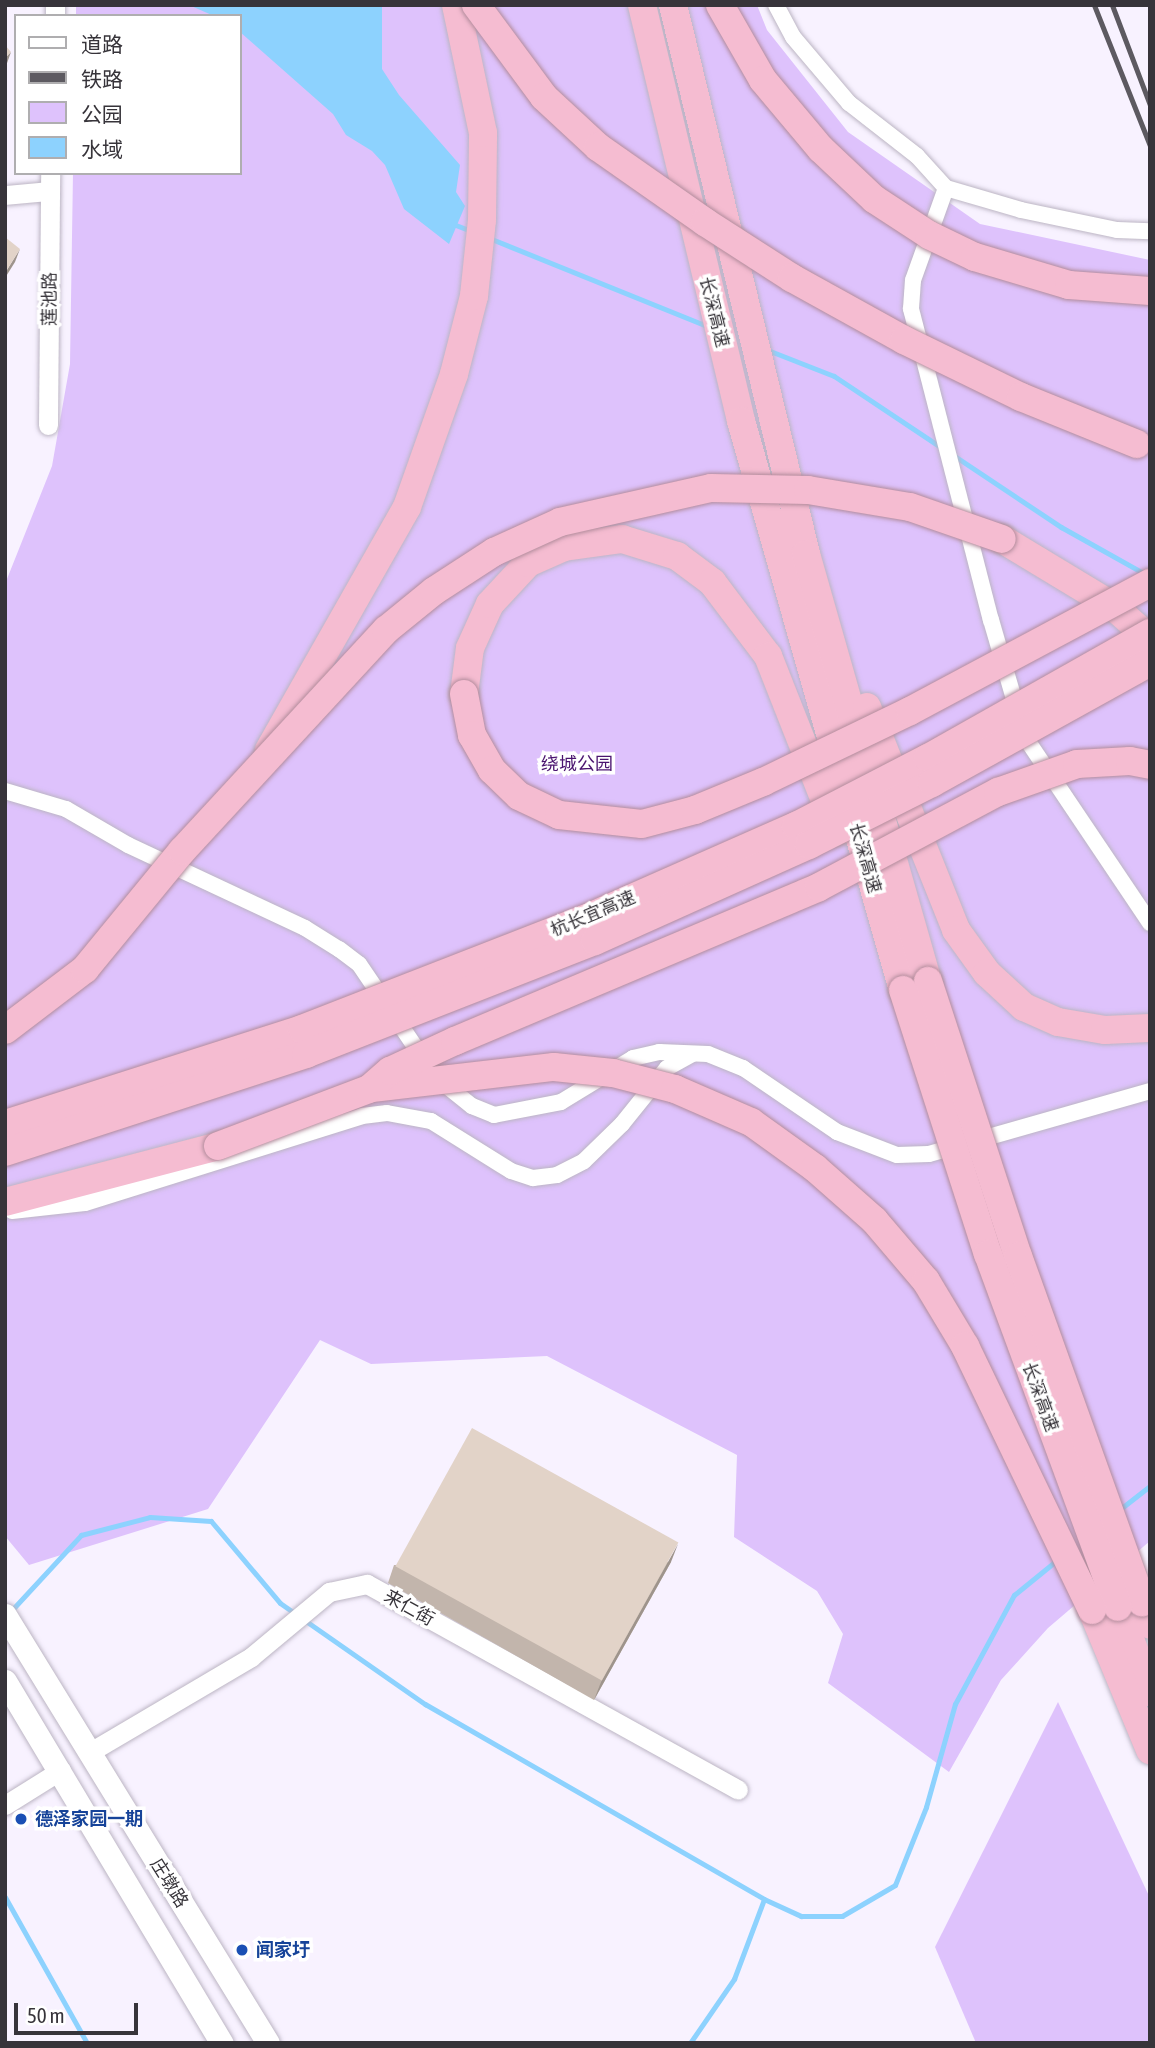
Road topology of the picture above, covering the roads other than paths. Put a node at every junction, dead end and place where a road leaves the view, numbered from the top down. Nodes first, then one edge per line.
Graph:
1 (456, 5) edge
2 (476, 5) edge
3 (642, 5) edge
4 (673, 5) edge
5 (720, 5) edge
6 (776, 5) edge
7 (50, 182) edge
8 (946, 188) junction
9 (5, 195) edge
10 (1150, 231) edge
11 (1150, 291) edge
12 (48, 425) dead end
13 (1143, 446) edge
14 (806, 554) junction
15 (1150, 583) edge
16 (1150, 633) edge
17 (1150, 639) edge
18 (1150, 662) edge
19 (1150, 765) edge
20 (258, 771) junction
21 (5, 791) edge
22 (1150, 923) edge
23 (909, 979) junction
24 (1150, 1028) edge
25 (5, 1030) edge
26 (692, 1054) junction
27 (369, 1089) junction
28 (1150, 1091) edge
29 (5, 1124) edge
30 (5, 1152) edge
31 (5, 1202) edge
32 (5, 1211) edge
33 (1125, 1611) edge
34 (5, 1615) edge
35 (9, 1688) edge
36 (1150, 1692) edge
37 (1150, 1750) edge
38 (90, 1752) junction
39 (61, 1770) junction
40 (737, 1790) dead end
41 (5, 1805) edge
42 (222, 2043) edge
43 (268, 2043) edge

1 - 20 highway, bridge
2 - 13 highway, bridge
3 - 23 highway, 长深高速
4 - 14 highway, 长深高速
5 - 11 highway, bridge
6 - 8 street
7 - 9 street
7 - 12 street, 莲池路
8 - 10 street
8 - 22 street
14 - 23 highway, 长深高速
14 - 24 highway
15 - 23 highway, bridge
16 - 29 highway, 杭长宜高速, bridge
17 - 20 highway, bridge
18 - 30 highway, 杭长宜高速, bridge
19 - 27 highway, bridge
20 - 25 highway, bridge
21 - 26 street
23 - 33 highway, 长深高速, bridge
26 - 28 street
26 - 32 street
27 - 31 highway, bridge
27 - 33 highway, bridge
33 - 36 highway, 长深高速
33 - 37 highway
34 - 38 main road, 庄墩路
35 - 39 main road, 庄墩路
38 - 40 street, 来仁街
38 - 43 main road, 庄墩路
39 - 41 street
39 - 42 main road, 庄墩路

